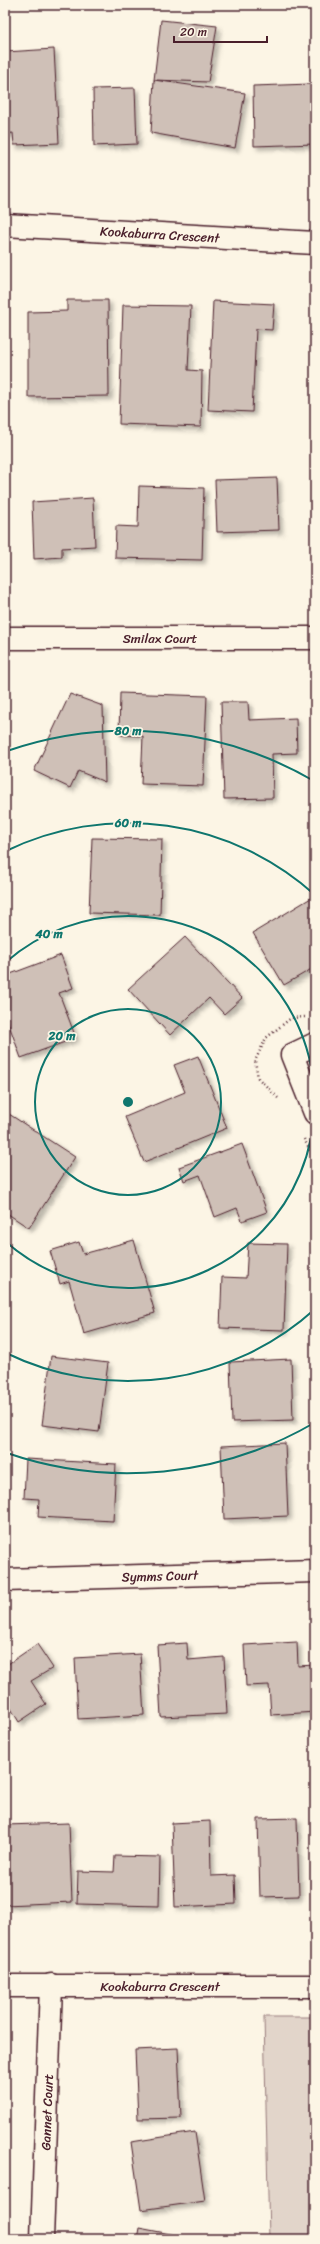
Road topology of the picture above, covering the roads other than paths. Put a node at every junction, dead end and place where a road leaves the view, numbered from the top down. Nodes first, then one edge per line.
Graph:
1 (5, 225) edge
2 (315, 243) edge
3 (5, 638) edge
4 (315, 638) edge
5 (315, 1044) edge
6 (315, 1113) edge
7 (315, 1570) edge
8 (5, 1580) edge
9 (5, 1986) edge
10 (51, 1986) junction
11 (315, 1986) edge
12 (42, 2239) edge

1 - 2 street, Kookaburra Crescent
3 - 4 street, Smilax Court
5 - 6 street
7 - 8 street, Symms Court
9 - 10 street, Kookaburra Crescent
10 - 11 street, Kookaburra Crescent
10 - 12 street, Gannet Court

